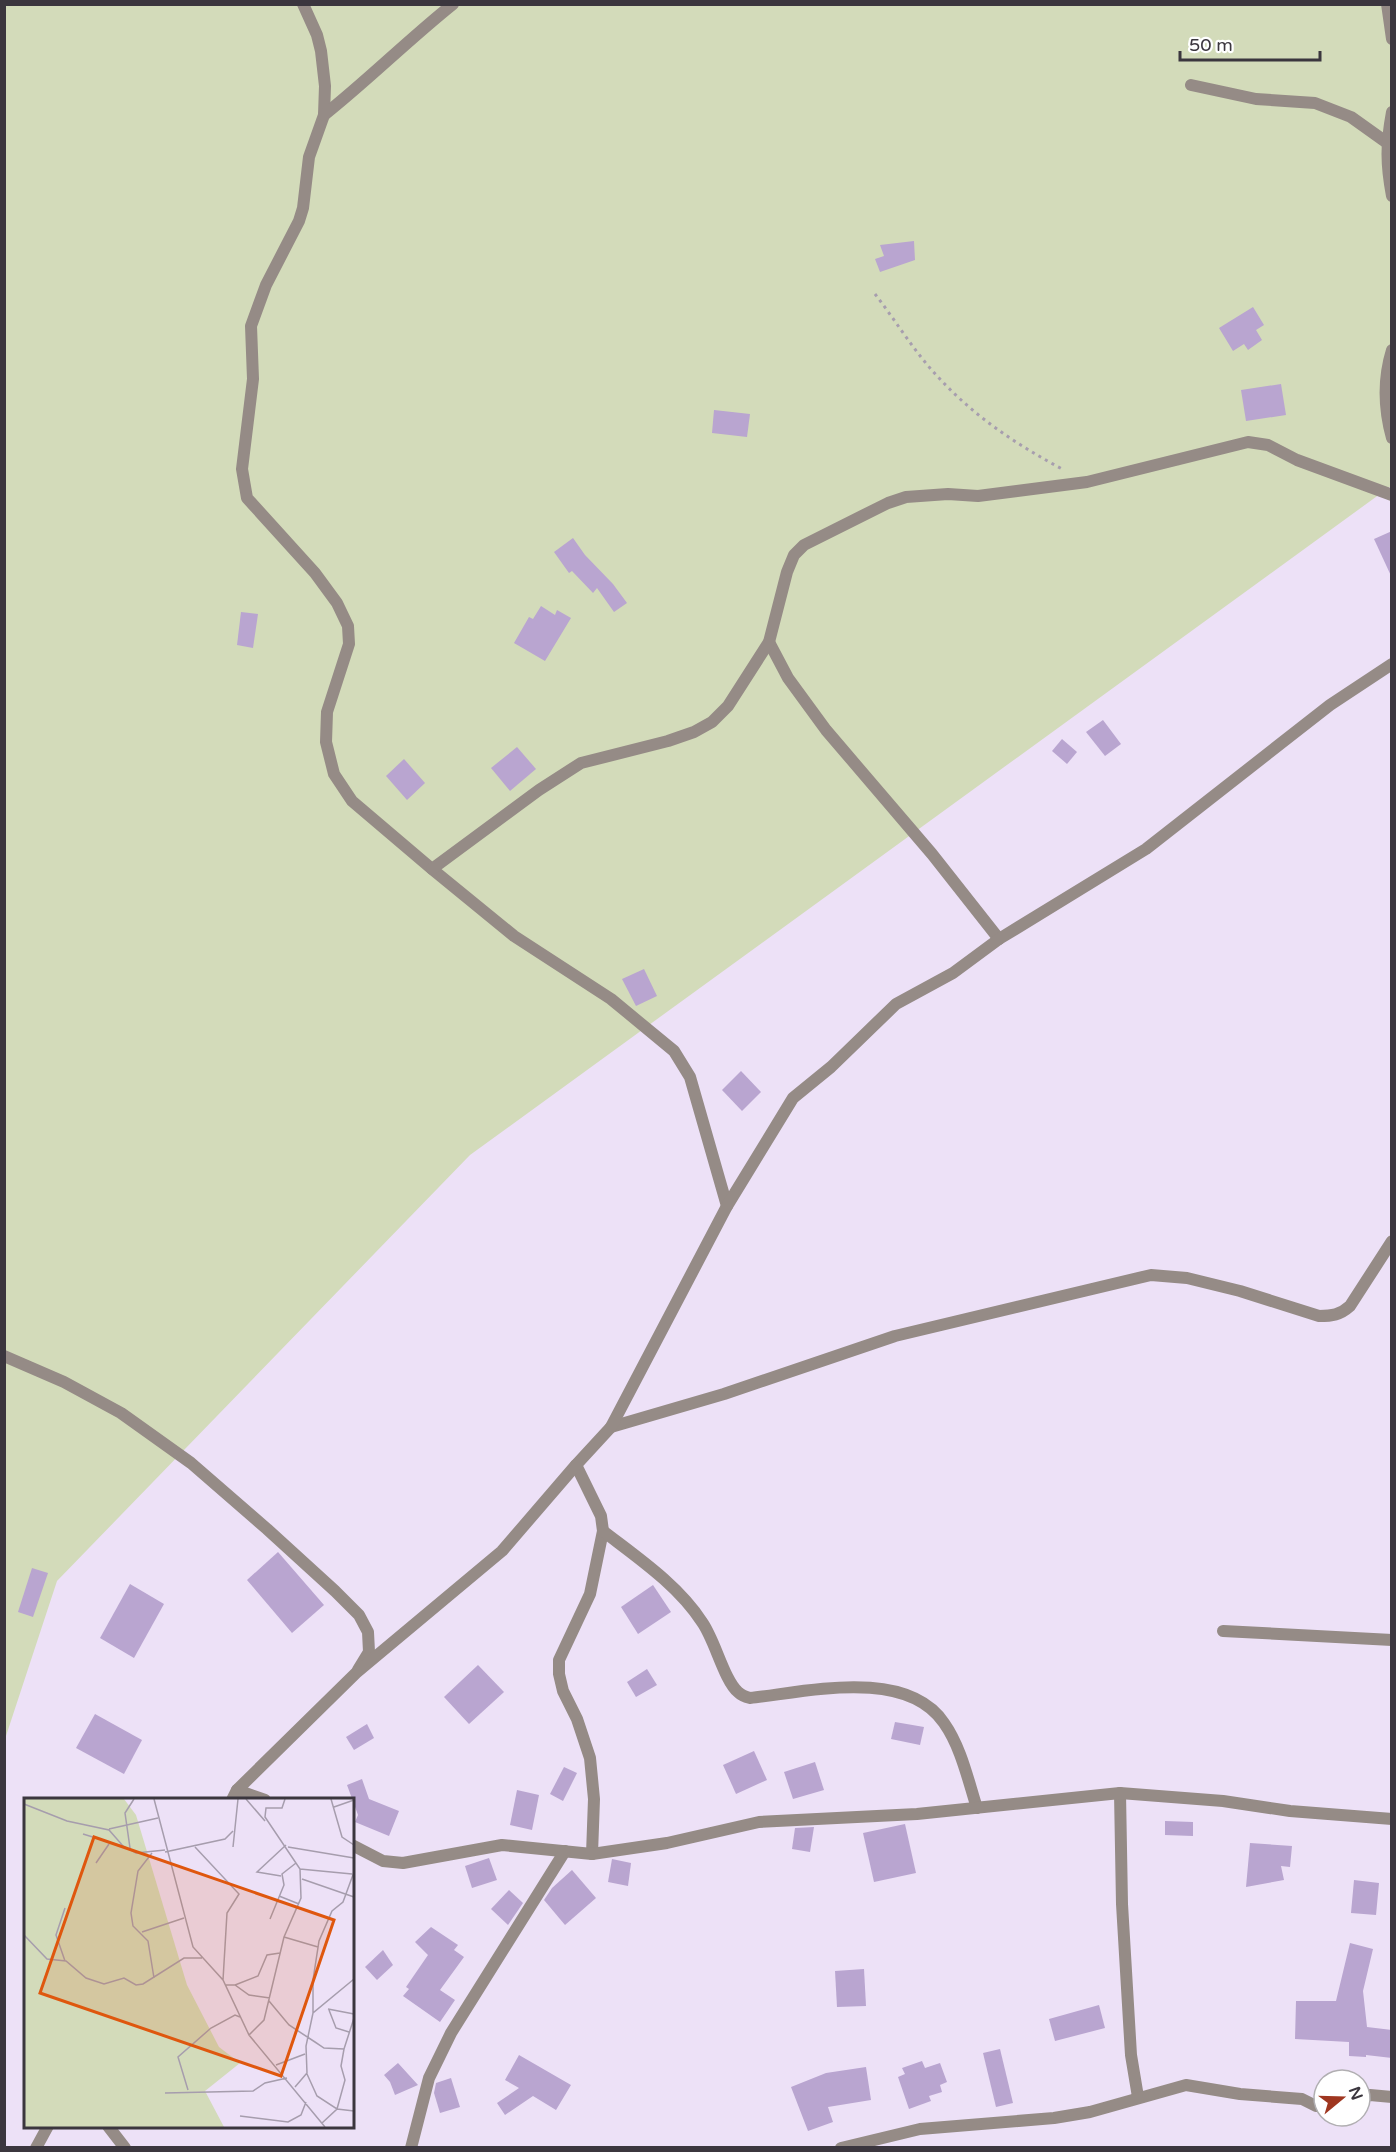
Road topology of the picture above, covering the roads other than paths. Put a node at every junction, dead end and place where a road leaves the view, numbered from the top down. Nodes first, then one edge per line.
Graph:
1 (303, 4) edge
2 (453, 4) edge
3 (1387, 4) edge
4 (1392, 39) edge
5 (1191, 85) dead end
6 (1392, 112) edge
7 (324, 116) junction
8 (1386, 142) junction
9 (1392, 196) edge
10 (1392, 350) edge
11 (1392, 438) edge
12 (1392, 495) edge
13 (769, 642) junction
14 (1392, 664) edge
15 (432, 869) junction
16 (999, 939) junction
17 (727, 1206) junction
18 (1392, 1241) edge
19 (4, 1356) edge
20 (611, 1427) junction
21 (576, 1465) junction
22 (603, 1532) junction
23 (1223, 1631) dead end
24 (1392, 1640) edge
25 (356, 1673) junction
26 (1120, 1793) junction
27 (235, 1795) edge
28 (253, 1798) edge
29 (977, 1808) junction
30 (1392, 1819) edge
31 (354, 1846) edge
32 (565, 1851) junction
33 (592, 1854) junction
34 (1372, 2095) edge
35 (1138, 2097) junction
36 (1392, 2097) edge
37 (1312, 2104) edge
38 (47, 2128) edge
39 (109, 2128) edge
40 (36, 2148) edge
41 (125, 2148) edge
42 (411, 2148) edge
43 (841, 2148) edge

1 - 7 street
2 - 7 street
3 - 4 street
5 - 8 street
6 - 8 street
7 - 15 street
8 - 9 street
10 - 11 street
12 - 13 street
13 - 15 street
13 - 16 street
14 - 16 street
15 - 17 street
16 - 17 street
17 - 20 street
18 - 20 street
19 - 25 street
20 - 21 street
21 - 22 street
21 - 25 street
22 - 29 street
22 - 33 street
23 - 24 street
25 - 27 street
26 - 29 street
26 - 30 street
26 - 35 street
27 - 28 street
29 - 33 street
31 - 32 street
32 - 33 street
32 - 42 street
34 - 36 street
35 - 37 street
35 - 43 street
38 - 40 street
39 - 41 street

